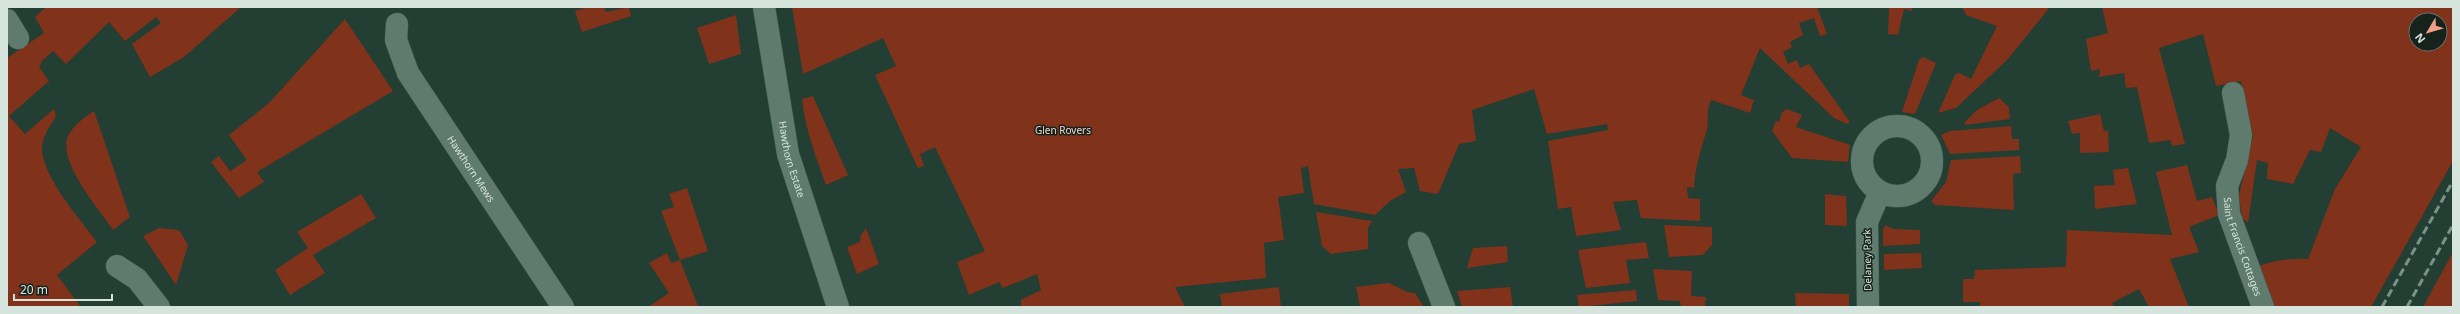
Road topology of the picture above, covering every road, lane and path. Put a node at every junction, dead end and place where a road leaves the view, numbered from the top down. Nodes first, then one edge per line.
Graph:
1 (764, 7) edge
2 (7, 20) edge
3 (397, 24) dead end
4 (18, 38) dead end
5 (2233, 93) dead end
6 (1880, 192) dead end
7 (1420, 243) dead end
8 (117, 266) dead end
9 (159, 307) edge
10 (563, 307) edge
11 (838, 307) edge
12 (1444, 307) edge
13 (1868, 307) edge
14 (2263, 307) edge

1 - 11 street, Hawthorn Estate
2 - 4 street
3 - 10 street, Hawthorn Mews
5 - 14 street, Saint Francis Cottages
6 - 13 street, Delaney Park
7 - 12 street
8 - 9 street

